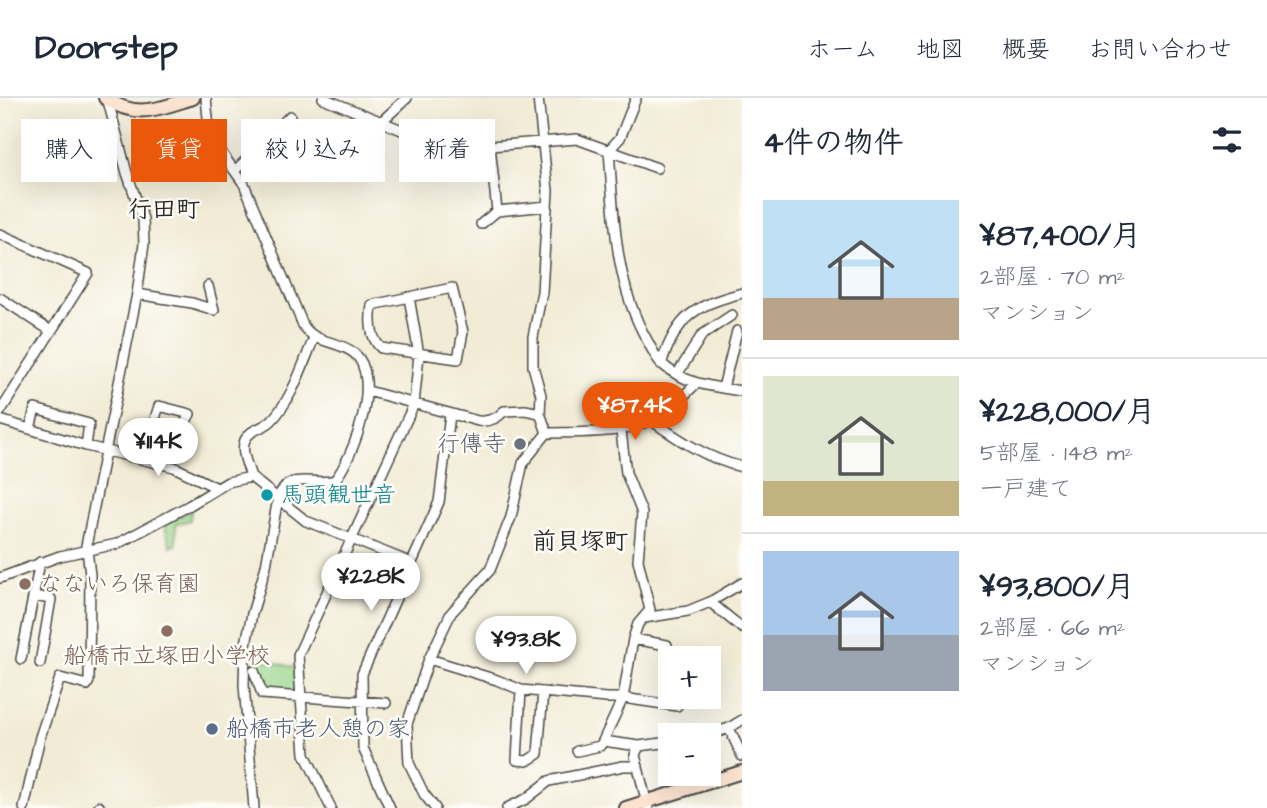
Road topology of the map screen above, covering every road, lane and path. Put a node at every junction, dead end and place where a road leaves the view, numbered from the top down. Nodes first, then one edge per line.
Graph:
1 (193, 98) edge
2 (206, 98) edge
3 (323, 98) edge
4 (407, 98) edge
5 (538, 98) edge
6 (636, 98) edge
7 (107, 99) edge
8 (290, 116) dead end
9 (377, 119) edge
10 (384, 119) edge
11 (544, 142) junction
12 (495, 146) edge
13 (608, 150) junction
14 (657, 168) dead end
15 (236, 170) junction
16 (494, 182) edge
17 (547, 206) junction
18 (496, 211) junction
19 (481, 224) dead end
20 (0, 234) edge
21 (208, 286) dead end
22 (742, 293) edge
23 (137, 294) junction
24 (409, 297) junction
25 (0, 298) edge
26 (732, 315) dead end
27 (51, 331) junction
28 (737, 331) dead end
29 (314, 338) junction
30 (419, 355) junction
31 (661, 364) junction
32 (678, 373) junction
33 (696, 384) junction
34 (723, 388) junction
35 (368, 391) junction
36 (742, 391) edge
37 (414, 404) junction
38 (0, 412) edge
39 (540, 413) junction
40 (450, 415) junction
41 (0, 420) edge
42 (651, 420) junction
43 (30, 429) junction
44 (621, 431) junction
45 (547, 433) junction
46 (86, 446) junction
47 (105, 451) junction
48 (137, 457) junction
49 (163, 464) junction
50 (742, 467) edge
51 (251, 477) junction
52 (217, 488) junction
53 (278, 498) junction
54 (352, 538) junction
55 (86, 551) junction
56 (40, 562) junction
57 (412, 563) junction
58 (0, 578) edge
59 (742, 583) edge
60 (34, 596) junction
61 (710, 602) junction
62 (644, 618) junction
63 (742, 628) edge
64 (633, 639) junction
65 (667, 645) dead end
66 (20, 659) dead end
67 (429, 659) junction
68 (40, 663) dead end
69 (254, 671) dead end
70 (521, 690) junction
71 (543, 692) junction
72 (299, 698) junction
73 (623, 698) junction
74 (361, 701) junction
75 (386, 703) dead end
76 (658, 703) edge
77 (742, 720) edge
78 (729, 728) junction
79 (721, 731) edge
80 (603, 741) junction
81 (658, 744) edge
82 (639, 746) junction
83 (577, 751) dead end
84 (742, 756) edge
85 (638, 766) junction
86 (742, 772) edge
87 (647, 804) edge
88 (24, 808) edge
89 (254, 808) edge
90 (331, 808) edge
91 (390, 808) edge
92 (435, 808) edge
93 (507, 808) edge
94 (626, 808) edge

1 - 7 street
2 - 15 street
3 - 9 street
4 - 10 street
5 - 11 street
6 - 13 street
7 - 23 street
8 - 15 street
11 - 12 street
11 - 13 street
11 - 17 street
13 - 14 street
13 - 31 street
15 - 29 street
16 - 18 street
17 - 18 street
17 - 39 street
18 - 19 street
20 - 27 street
21 - 23 street
22 - 31 street
23 - 47 street
24 - 30 street
24 - 30 street
24 - 30 street
25 - 27 street
26 - 32 street
27 - 38 street
28 - 34 street
29 - 35 street
29 - 51 street
30 - 37 street
31 - 32 street
32 - 33 street
33 - 34 street
33 - 42 street
34 - 36 street
35 - 37 street
35 - 53 street
37 - 40 street
37 - 54 street
39 - 40 street
39 - 45 street
40 - 57 street
41 - 43 street
42 - 44 street
42 - 50 street
43 - 46 street
43 - 46 street
44 - 45 street
44 - 62 street
45 - 67 street
46 - 47 street
47 - 48 street
47 - 55 street
48 - 49 street
48 - 49 street
49 - 52 street
51 - 52 street
51 - 53 street
52 - 55 street
53 - 54 street
53 - 89 street
54 - 57 street
54 - 72 street
55 - 56 street
55 - 88 street
56 - 58 street
56 - 60 street
57 - 74 street
59 - 61 street
60 - 66 street
60 - 68 street
61 - 62 street
61 - 63 street
62 - 64 street
64 - 65 street
64 - 73 street
67 - 70 street
67 - 92 street
69 - 72 street
70 - 71 street
70 - 71 street
71 - 73 street
72 - 74 street
72 - 90 street
73 - 76 street
73 - 80 street
74 - 75 street
74 - 91 street
77 - 78 street
78 - 79 street
78 - 84 street
80 - 82 street
80 - 83 street
81 - 82 street
82 - 85 street
85 - 87 street
85 - 93 street
86 - 87 street
87 - 94 street

